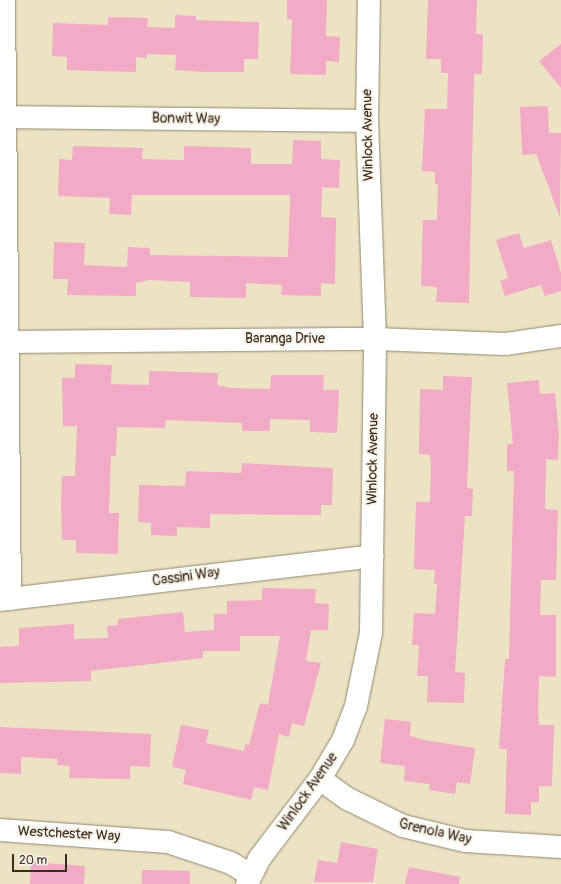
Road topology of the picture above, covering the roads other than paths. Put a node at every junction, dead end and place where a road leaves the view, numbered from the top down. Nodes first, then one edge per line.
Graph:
1 (4, 0) edge
2 (369, 0) edge
3 (5, 117) junction
4 (367, 121) junction
5 (561, 336) edge
6 (375, 339) junction
7 (8, 342) junction
8 (372, 556) junction
9 (5, 600) edge
10 (320, 780) junction
11 (0, 830) edge
12 (561, 847) edge
13 (248, 880) edge

1 - 3 street
2 - 4 street, Winlock Avenue
3 - 4 street, Bonwit Way
3 - 7 street
4 - 6 street, Winlock Avenue
5 - 6 street, Baranga Drive
6 - 7 street, Baranga Drive
6 - 8 street, Winlock Avenue
7 - 9 street
8 - 9 street, Cassini Way
8 - 10 street, Winlock Avenue
10 - 12 street, Grenola Way
10 - 13 street, Winlock Avenue
11 - 13 street, Westchester Way

